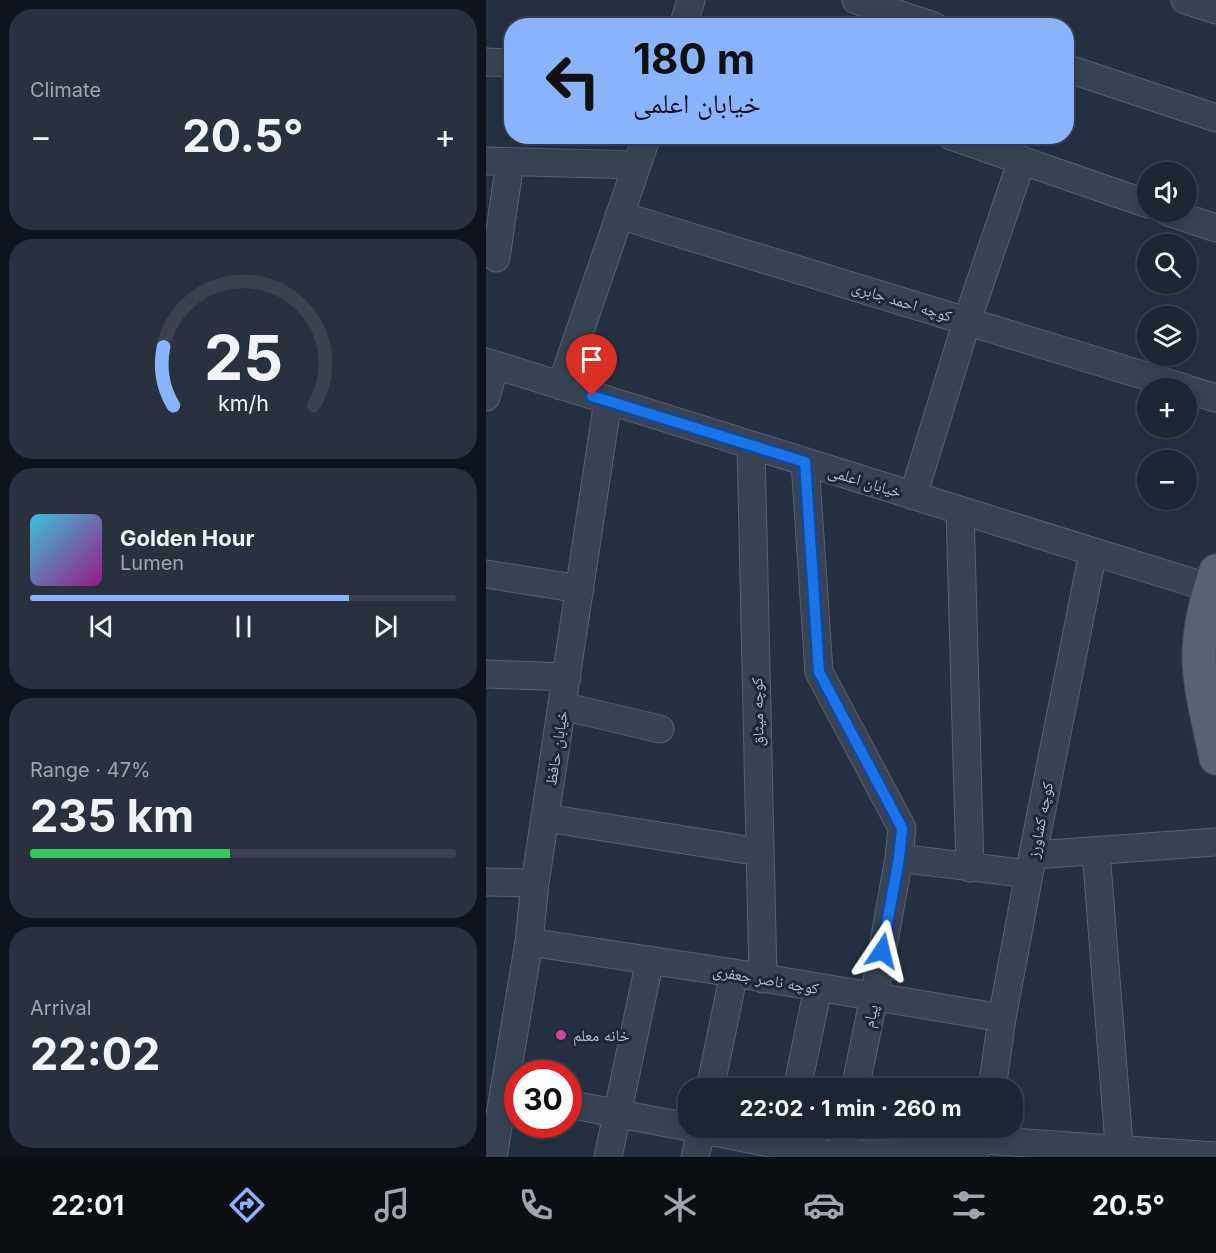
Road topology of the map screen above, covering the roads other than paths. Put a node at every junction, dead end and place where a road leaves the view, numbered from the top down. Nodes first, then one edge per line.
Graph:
1 (691, 0) edge
2 (856, 0) edge
3 (1185, 0) edge
4 (1216, 10) edge
5 (686, 18) edge
6 (910, 18) edge
7 (486, 62) edge
8 (504, 63) edge
9 (1074, 72) edge
10 (1216, 118) edge
11 (644, 144) edge
12 (975, 144) edge
13 (1022, 160) junction
14 (498, 162) edge
15 (637, 165) junction
16 (1137, 200) edge
17 (620, 215) junction
18 (1197, 222) edge
19 (1216, 228) edge
20 (496, 258) dead end
21 (967, 321) junction
22 (491, 363) edge
23 (1151, 378) edge
24 (561, 386) junction
25 (1197, 392) edge
26 (486, 397) edge
27 (1216, 398) edge
28 (608, 400) junction
29 (751, 445) junction
30 (805, 462) junction
31 (913, 496) junction
32 (960, 510) junction
33 (1093, 552) junction
34 (486, 574) edge
35 (1214, 583) edge
36 (580, 589) junction
37 (486, 674) edge
38 (567, 677) junction
39 (562, 706) junction
40 (660, 729) dead end
41 (1216, 758) edge
42 (546, 818) junction
43 (1216, 842) edge
44 (1096, 850) junction
45 (760, 852) junction
46 (899, 858) junction
47 (1031, 865) junction
48 (970, 868) junction
49 (486, 882) edge
50 (535, 883) junction
51 (529, 942) junction
52 (650, 960) junction
53 (734, 974) junction
54 (763, 979) junction
55 (818, 988) junction
56 (874, 997) junction
57 (1002, 1018) junction
58 (712, 1078) edge
59 (799, 1078) edge
60 (857, 1078) edge
61 (994, 1078) edge
62 (495, 1095) edge
63 (582, 1107) edge
64 (617, 1113) junction
65 (678, 1125) edge
66 (696, 1138) edge
67 (752, 1138) edge
68 (982, 1138) edge
69 (1013, 1138) edge
70 (844, 1141) edge
71 (786, 1144) edge
72 (1120, 1153) edge
73 (1216, 1156) edge
74 (493, 1157) edge
75 (608, 1157) edge
76 (695, 1157) edge

1 - 5 street
2 - 6 street
3 - 4 street
7 - 8 street
9 - 10 street
11 - 15 street
12 - 13 street
13 - 16 street
13 - 21 street
14 - 15 street
14 - 20 street
15 - 17 street
17 - 21 street, کوچه احمد جابری
17 - 24 street
18 - 19 street
21 - 23 street, کوچه احمد جابری
21 - 31 street
22 - 24 street, خیابان اعلمی
22 - 26 street
24 - 28 street, خیابان اعلمی
25 - 27 street, کوچه احمد جابری
28 - 29 street, خیابان اعلمی
28 - 36 street, خیابان حافظ
29 - 30 street, خیابان اعلمی
29 - 45 street, کوچه میثاق
30 - 31 street, خیابان اعلمی
30 - 46 street, پیام
31 - 32 street, خیابان اعلمی
32 - 33 street, خیابان اعلمی
32 - 48 street
33 - 35 street, خیابان اعلمی
33 - 47 street, کوچه کشاورز
34 - 36 street
35 - 41 main road
36 - 38 street, خیابان حافظ
37 - 38 street
38 - 39 street, خیابان حافظ
39 - 40 street
39 - 42 street, خیابان حافظ
42 - 45 street
42 - 50 street, خیابان حافظ
43 - 44 street
44 - 47 street
44 - 72 street
45 - 54 street, کوچه میثاق
46 - 48 street
46 - 56 street, پیام
47 - 48 street
47 - 57 street, کوچه کشاورز
49 - 50 street
50 - 51 street, خیابان حافظ
51 - 52 street, کوچه ناصر جعفری
51 - 62 street, خیابان حافظ
52 - 53 street, کوچه ناصر جعفری
52 - 64 street
53 - 54 street, کوچه ناصر جعفری
53 - 58 street
54 - 55 street, کوچه ناصر جعفری
55 - 56 street, کوچه ناصر جعفری
55 - 59 street
56 - 57 street, کوچه ناصر جعفری
56 - 60 street, پیام
57 - 61 street, کوچه کشاورز
62 - 74 street, خیابان حافظ
63 - 64 street
64 - 65 street
64 - 75 street
66 - 76 street
67 - 71 street
68 - 70 street
69 - 72 street
70 - 71 street
72 - 73 street

